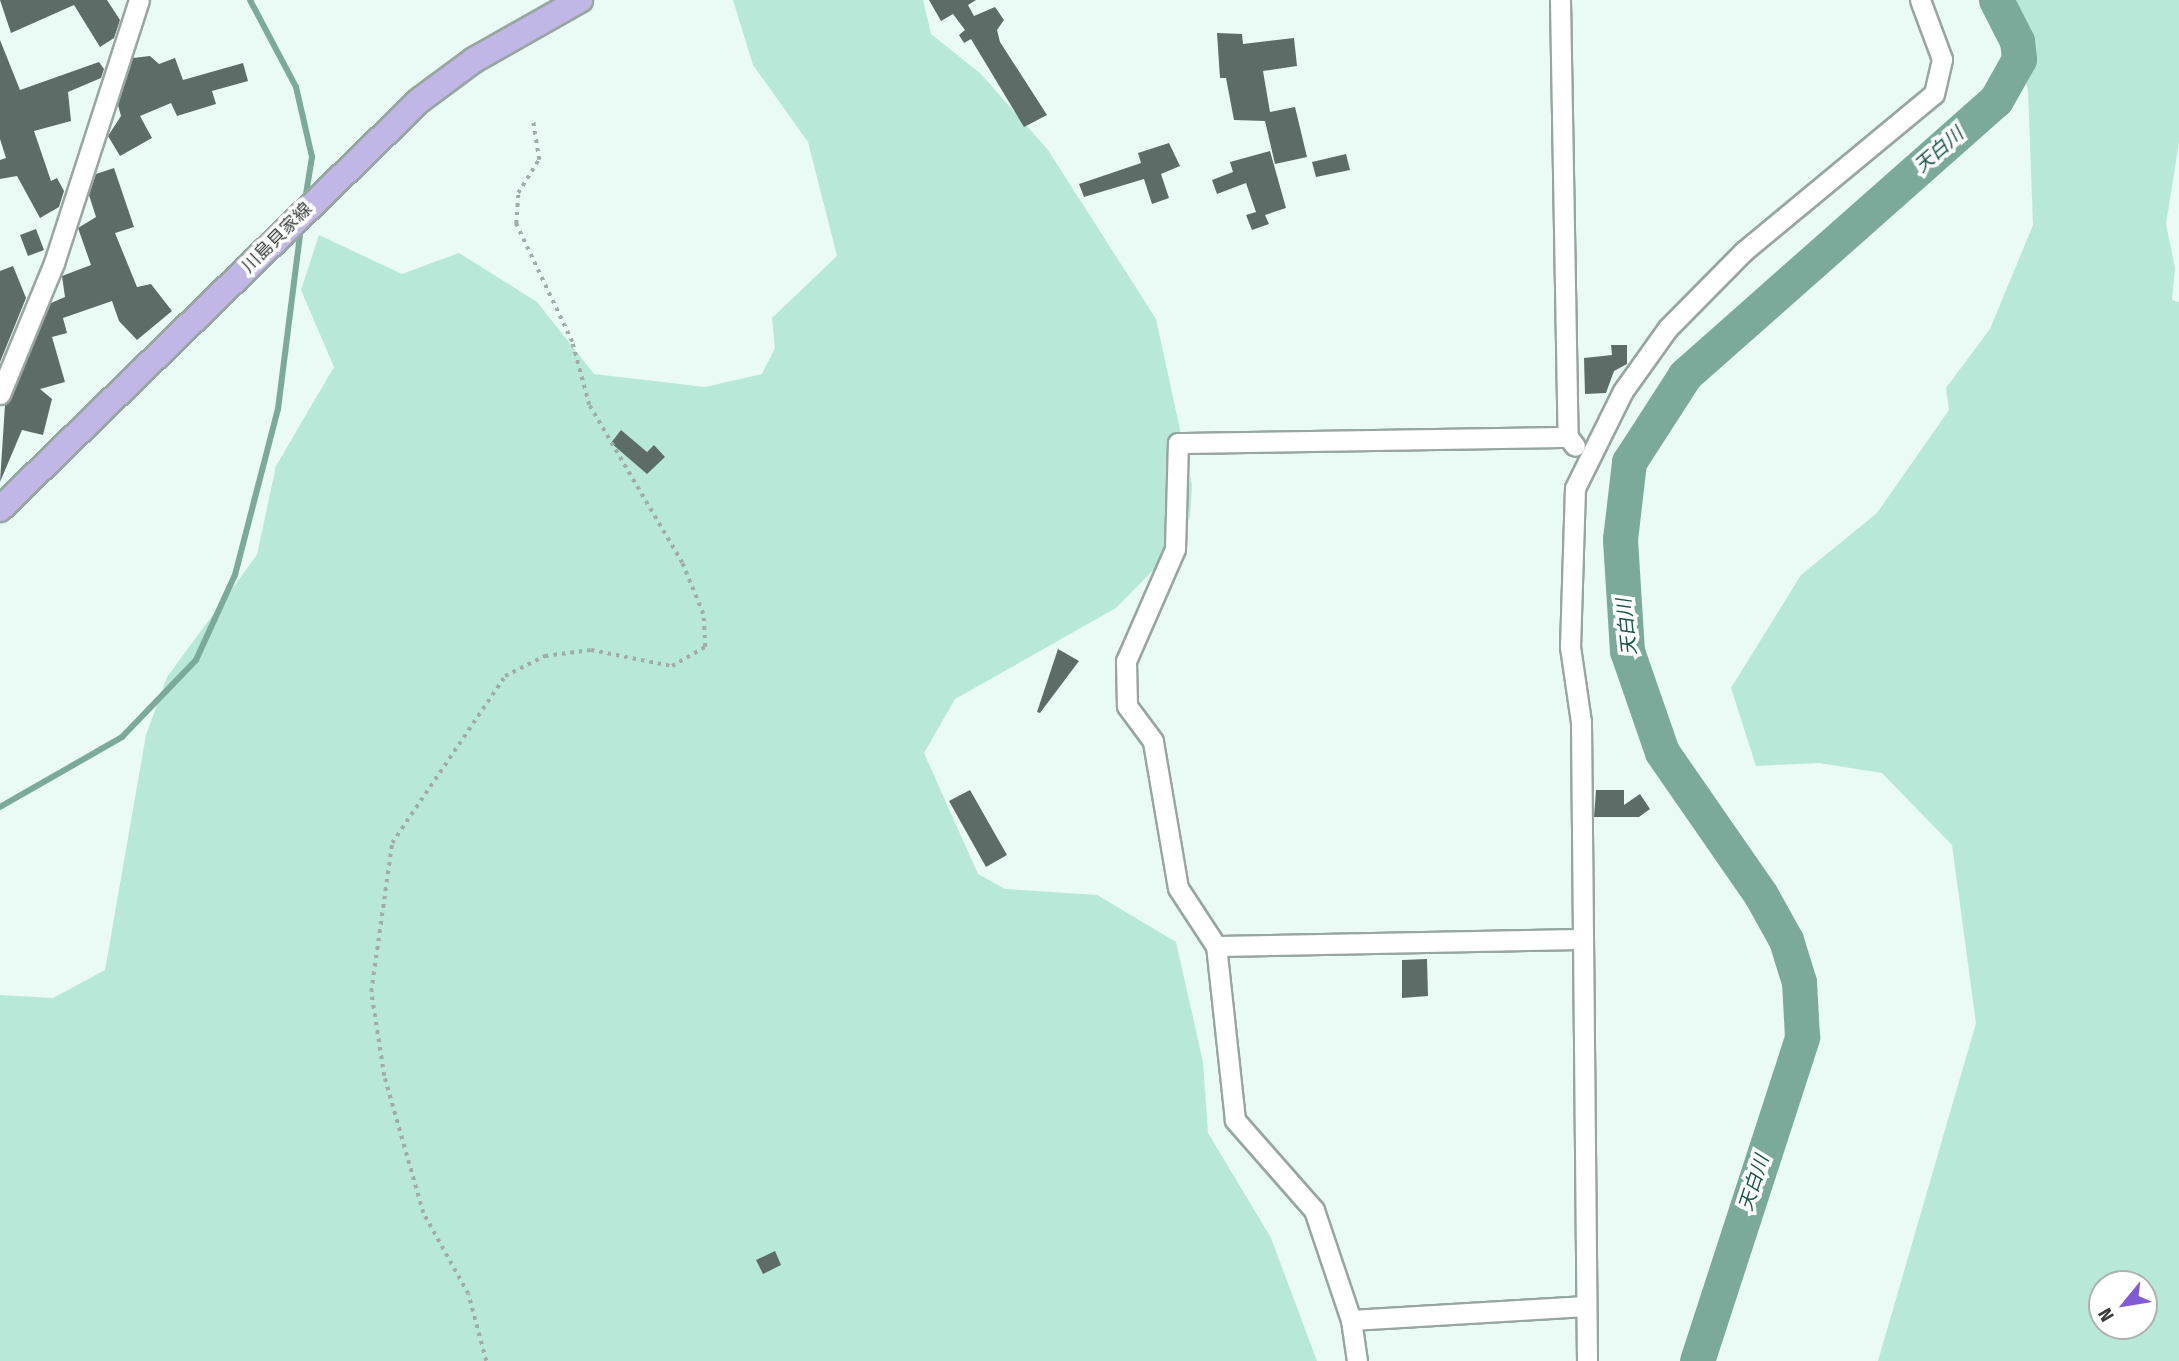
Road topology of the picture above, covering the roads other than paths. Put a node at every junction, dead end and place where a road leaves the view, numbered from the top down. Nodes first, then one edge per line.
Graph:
1 (139, 0) edge
2 (580, 0) edge
3 (1560, 0) edge
4 (1920, 0) edge
5 (0, 394) edge
6 (1568, 437) junction
7 (1585, 458) junction
8 (0, 509) edge
9 (1582, 939) junction
10 (1216, 946) junction
11 (1586, 1306) junction
12 (1351, 1320) junction
13 (1357, 1361) edge
14 (1587, 1361) edge

1 - 5 street
2 - 8 main road, 川島貝家線
3 - 6 street
4 - 7 street
6 - 7 street
6 - 10 street
7 - 9 street
9 - 10 street
9 - 11 street
10 - 12 street
11 - 12 street
11 - 14 street
12 - 13 street

